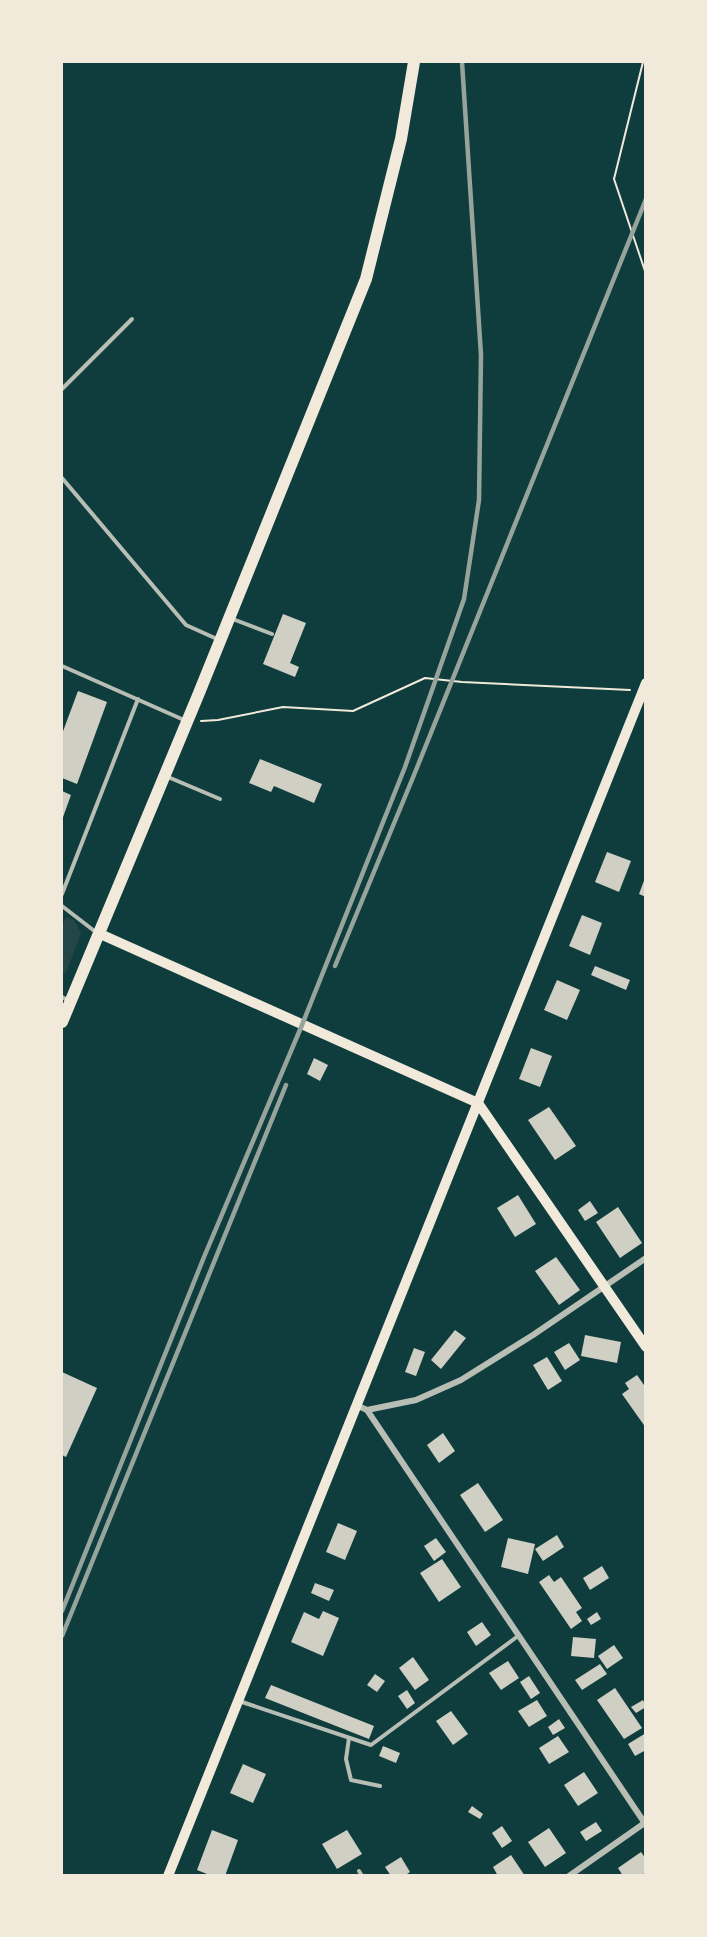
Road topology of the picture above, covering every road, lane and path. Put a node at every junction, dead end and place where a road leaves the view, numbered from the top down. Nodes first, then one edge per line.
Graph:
1 (414, 62) edge
2 (643, 62) edge
3 (645, 274) edge
4 (132, 319) dead end
5 (62, 389) edge
6 (62, 478) edge
7 (230, 618) junction
8 (272, 634) dead end
9 (220, 641) junction
10 (63, 666) edge
11 (62, 673) edge
12 (644, 688) edge
13 (138, 699) junction
14 (187, 722) junction
15 (165, 776) junction
16 (220, 799) dead end
17 (62, 894) edge
18 (62, 906) edge
19 (98, 933) junction
20 (66, 999) edge
21 (62, 1022) edge
22 (478, 1103) junction
23 (645, 1258) edge
24 (604, 1285) junction
25 (645, 1347) edge
26 (361, 1408) junction
27 (519, 1636) junction
28 (238, 1700) junction
29 (350, 1738) junction
30 (380, 1786) dead end
31 (645, 1823) edge
32 (168, 1875) edge
33 (569, 1875) edge

1 - 7 main road
2 - 3 path
4 - 5 lane
6 - 9 lane
7 - 8 lane
7 - 9 main road
9 - 14 main road
10 - 11 lane
10 - 13 lane
12 - 14 path
12 - 22 main road
13 - 14 lane
13 - 17 lane
14 - 15 main road
15 - 16 lane
15 - 19 main road
18 - 19 lane
19 - 20 main road
19 - 22 main road
20 - 21 main road
22 - 24 main road
22 - 26 main road
23 - 24 street
24 - 25 main road
24 - 26 street
26 - 27 street
26 - 28 main road
27 - 29 lane
27 - 31 street
28 - 29 lane
28 - 32 main road
29 - 30 lane
31 - 33 street

